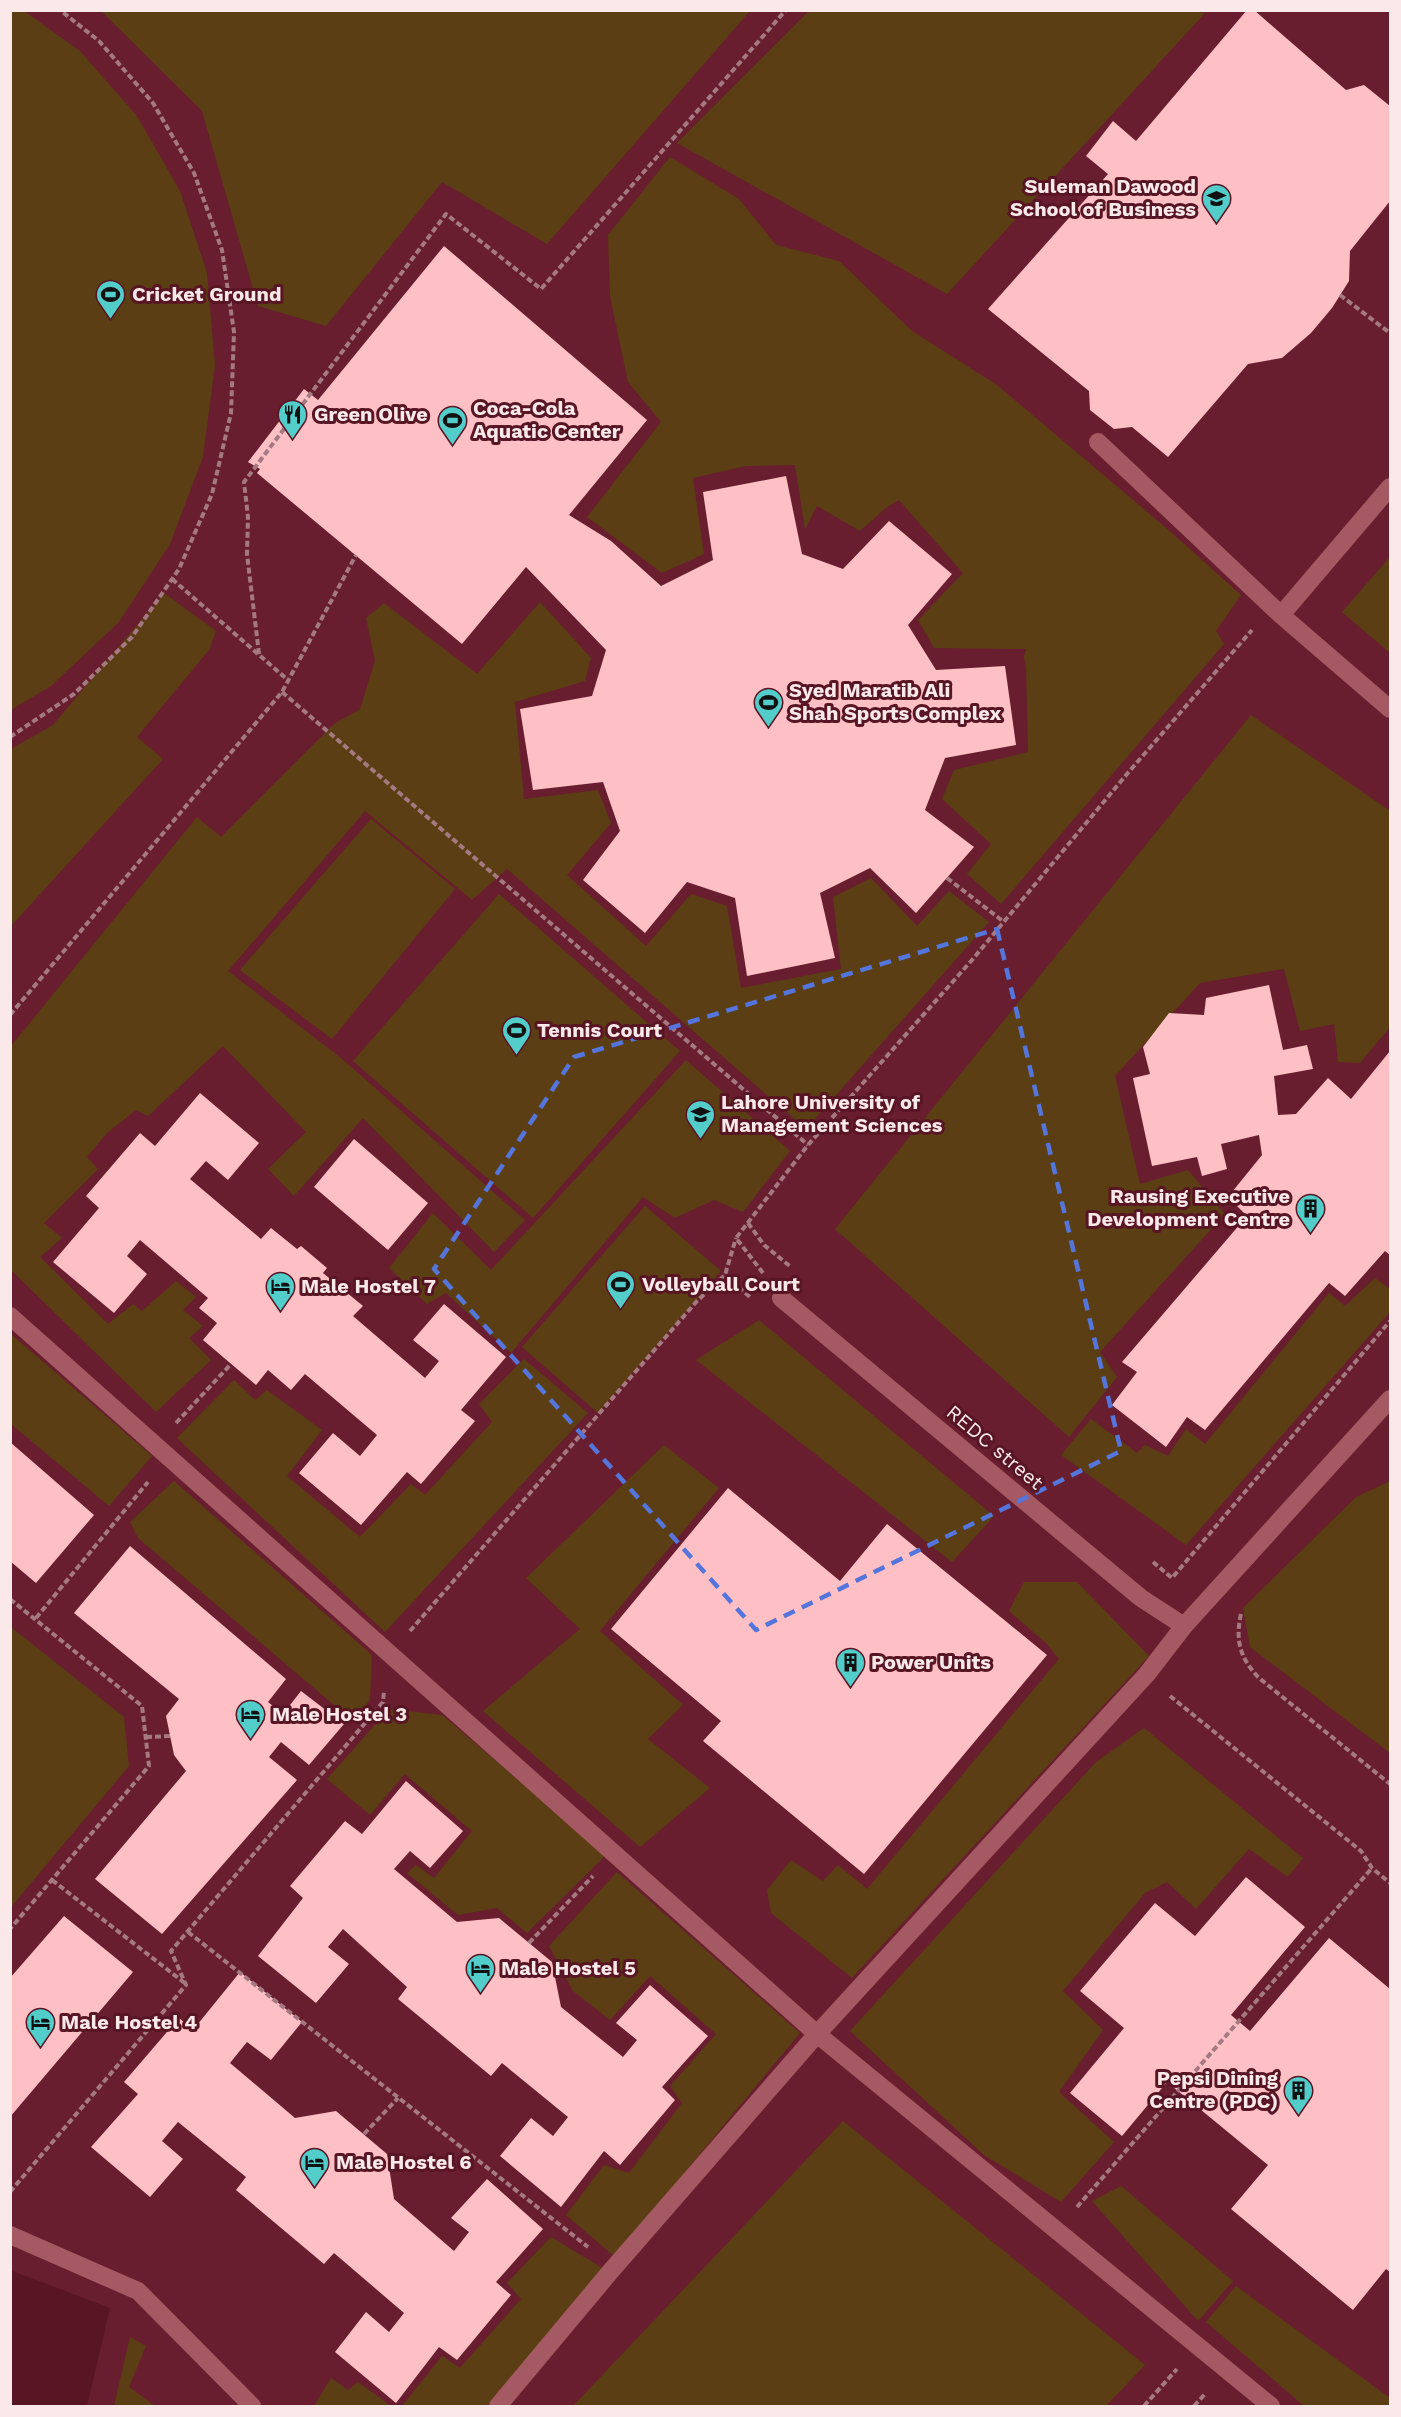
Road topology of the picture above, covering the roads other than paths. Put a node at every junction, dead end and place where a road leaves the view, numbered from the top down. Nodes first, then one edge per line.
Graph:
1 (1098, 442) dead end
2 (1390, 487) edge
3 (1276, 611) junction
4 (1390, 709) edge
5 (781, 1298) road end
6 (10, 1316) edge
7 (1390, 1400) edge
8 (1184, 1626) junction
9 (817, 2034) junction
10 (10, 2235) edge
11 (252, 2406) edge
12 (498, 2406) edge
13 (1271, 2406) edge

1 - 3 lane
2 - 3 lane
3 - 4 lane
5 - 8 lane, REDC street
6 - 9 lane
7 - 8 lane
8 - 9 lane
9 - 12 lane
9 - 13 lane
10 - 11 lane

